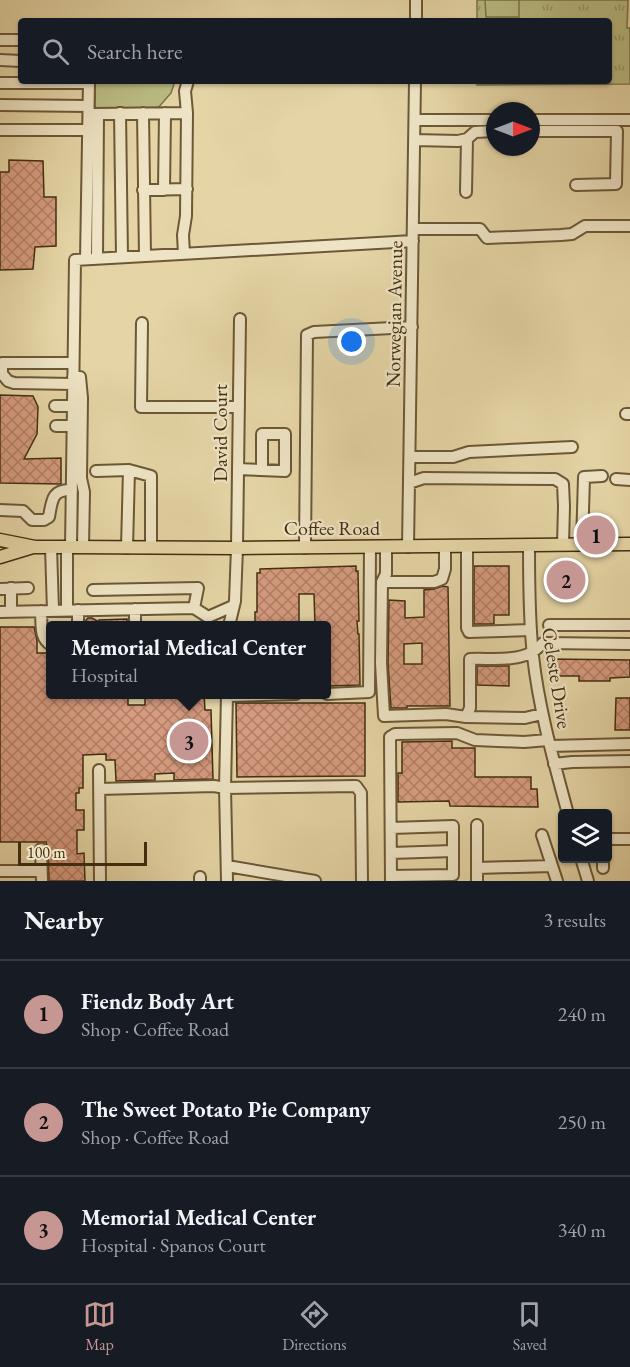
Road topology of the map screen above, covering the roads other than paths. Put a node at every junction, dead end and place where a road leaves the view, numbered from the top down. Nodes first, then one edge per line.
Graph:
1 (416, 0) edge
2 (416, 18) edge
3 (0, 40) edge
4 (18, 40) edge
5 (0, 60) edge
6 (18, 61) edge
7 (0, 83) edge
8 (18, 83) edge
9 (88, 84) edge
10 (187, 84) edge
11 (415, 84) edge
12 (0, 105) edge
13 (91, 111) junction
14 (120, 113) junction
15 (143, 113) junction
16 (165, 113) junction
17 (187, 113) junction
18 (415, 120) junction
19 (486, 120) edge
20 (540, 120) edge
21 (630, 120) edge
22 (0, 130) edge
23 (88, 130) junction
24 (486, 131) edge
25 (540, 131) edge
26 (467, 139) junction
27 (414, 140) junction
28 (576, 185) dead end
29 (187, 189) junction
30 (143, 190) junction
31 (164, 190) junction
32 (466, 192) dead end
33 (630, 226) edge
34 (413, 229) junction
35 (413, 241) junction
36 (184, 254) junction
37 (144, 256) junction
38 (122, 257) junction
39 (92, 259) junction
40 (240, 319) dead end
41 (142, 323) dead end
42 (412, 327) junction
43 (73, 363) junction
44 (73, 381) junction
45 (55, 406) dead end
46 (73, 406) junction
47 (238, 407) junction
48 (56, 426) dead end
49 (72, 426) junction
50 (572, 447) dead end
51 (410, 457) junction
52 (238, 469) junction
53 (129, 470) junction
54 (262, 470) dead end
55 (96, 471) dead end
56 (602, 476) dead end
57 (616, 480) dead end
58 (630, 480) edge
59 (409, 483) junction
60 (72, 490) junction
61 (0, 510) edge
62 (0, 540) edge
63 (630, 544) edge
64 (562, 545) junction
65 (582, 545) junction
66 (467, 546) junction
67 (529, 546) junction
68 (34, 547) junction
69 (51, 547) junction
70 (74, 547) junction
71 (370, 547) junction
72 (386, 547) junction
73 (408, 547) junction
74 (445, 547) junction
75 (127, 548) junction
76 (151, 548) junction
77 (237, 548) junction
78 (305, 548) junction
79 (0, 557) edge
80 (382, 582) junction
81 (28, 588) dead end
82 (6, 589) edge
83 (93, 590) dead end
84 (233, 606) junction
85 (194, 608) junction
86 (135, 609) junction
87 (73, 610) junction
88 (6, 611) edge
89 (41, 611) junction
90 (53, 611) junction
91 (76, 621) edge
92 (135, 621) edge
93 (208, 621) edge
94 (231, 621) edge
95 (549, 625) dead end
96 (630, 625) edge
97 (531, 630) junction
98 (46, 642) edge
99 (630, 644) edge
100 (533, 652) junction
101 (331, 694) edge
102 (227, 699) edge
103 (543, 714) junction
104 (466, 717) junction
105 (549, 743) junction
106 (630, 744) edge
107 (630, 761) edge
108 (554, 764) junction
109 (99, 770) dead end
110 (225, 788) junction
111 (99, 789) junction
112 (567, 809) edge
113 (477, 825) dead end
114 (391, 828) junction
115 (542, 835) dead end
116 (612, 839) edge
117 (630, 839) edge
118 (41, 849) dead end
119 (453, 851) junction
120 (391, 853) junction
121 (582, 863) edge
122 (226, 866) junction
123 (552, 866) junction
124 (477, 868) junction
125 (0, 872) edge
126 (42, 876) edge
127 (391, 878) edge
128 (585, 880) edge
129 (100, 881) edge
130 (227, 881) edge
131 (315, 881) edge
132 (362, 881) edge
133 (477, 881) edge
134 (557, 881) edge

1 - 2 street
3 - 4 street
5 - 6 street
7 - 8 street
9 - 13 street
10 - 17 street
11 - 18 street, Norwegian Avenue
12 - 13 street
13 - 14 street
13 - 23 street
13 - 39 street
14 - 15 street
14 - 38 street
15 - 16 street
15 - 30 street
16 - 17 street
16 - 31 street
17 - 29 street
18 - 19 street
18 - 27 street, Norwegian Avenue
20 - 21 street
22 - 23 street
23 - 39 street
24 - 26 street
25 - 28 street
26 - 27 street
26 - 32 street
27 - 34 street, Norwegian Avenue
29 - 31 street
29 - 36 street
30 - 31 street
30 - 37 street
33 - 34 street
34 - 35 street, Norwegian Avenue
35 - 36 street
35 - 42 street, Norwegian Avenue
36 - 37 street
37 - 38 street
38 - 39 street
39 - 43 street
40 - 47 street, David Court
41 - 47 street
42 - 51 street, Norwegian Avenue
42 - 78 street
43 - 44 street
43 - 44 street
44 - 46 street
44 - 70 street
45 - 46 street
46 - 49 street
47 - 52 street, David Court
48 - 49 street
49 - 60 street
50 - 51 street
51 - 59 street, Norwegian Avenue
52 - 54 street
52 - 77 street, David Court
53 - 55 street
53 - 75 street
53 - 76 street
56 - 65 street
57 - 58 street
59 - 64 street
59 - 73 street, Norwegian Avenue
60 - 61 street
60 - 70 street
62 - 68 main road, Coffee Road
63 - 65 main road, Coffee Road
64 - 65 main road, Coffee Road
64 - 67 main road, Coffee Road
66 - 67 main road, Coffee Road
66 - 74 main road, Coffee Road
66 - 97 street
67 - 97 street, Celeste Drive
68 - 69 main road, Coffee Road
68 - 79 main road, Coffee Road
69 - 70 main road, Coffee Road
69 - 90 street
70 - 75 main road, Coffee Road
70 - 87 street
71 - 72 main road, Coffee Road
71 - 78 main road, Coffee Road
71 - 101 street
72 - 73 main road, Coffee Road
72 - 80 street
73 - 74 main road, Coffee Road
74 - 80 street
75 - 76 main road, Coffee Road
76 - 77 main road, Coffee Road
77 - 78 main road, Coffee Road
77 - 84 street, David Court
80 - 104 street
81 - 82 street
82 - 88 street
83 - 85 street
84 - 93 street
84 - 94 street, David Court
85 - 86 street
85 - 93 street
86 - 87 street
86 - 92 street
87 - 90 street
87 - 91 street
88 - 89 street
89 - 90 street
89 - 98 street
95 - 96 street
97 - 100 street, Celeste Drive
99 - 100 street
100 - 103 street, Celeste Drive
100 - 104 street
102 - 110 street
103 - 104 street
103 - 105 street, Celeste Drive
105 - 106 street
105 - 108 street, Celeste Drive
105 - 114 street
107 - 108 street
108 - 112 street, Celeste Drive
109 - 111 street
110 - 111 street
110 - 122 street
110 - 132 street
111 - 129 street
113 - 124 street
114 - 119 street
114 - 120 street
115 - 123 street
116 - 117 street
118 - 126 street
119 - 120 street
119 - 127 street
120 - 127 street
121 - 128 street
122 - 130 street
122 - 131 street
123 - 124 street
123 - 134 street
124 - 133 street
125 - 126 street

